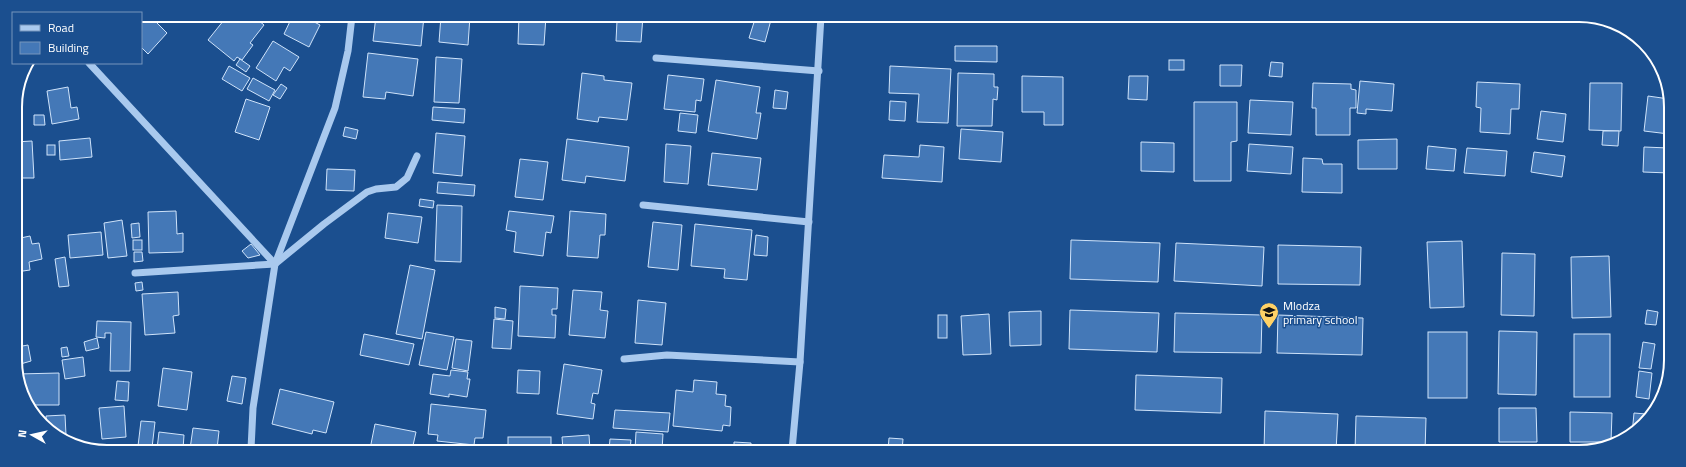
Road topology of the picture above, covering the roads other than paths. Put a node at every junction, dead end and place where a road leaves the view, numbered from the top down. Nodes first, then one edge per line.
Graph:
1 (351, 22) edge
2 (821, 22) edge
3 (656, 58) dead end
4 (90, 64) edge
5 (819, 71) junction
6 (417, 156) dead end
7 (643, 205) dead end
8 (809, 222) junction
9 (275, 264) junction
10 (135, 273) dead end
11 (624, 359) dead end
12 (800, 362) junction
13 (251, 445) edge
14 (792, 445) edge

1 - 9 street
2 - 5 street
3 - 5 street
4 - 9 street
5 - 8 street
6 - 9 street
7 - 8 street
8 - 12 street
9 - 10 street
9 - 13 street
11 - 12 street
12 - 14 street

